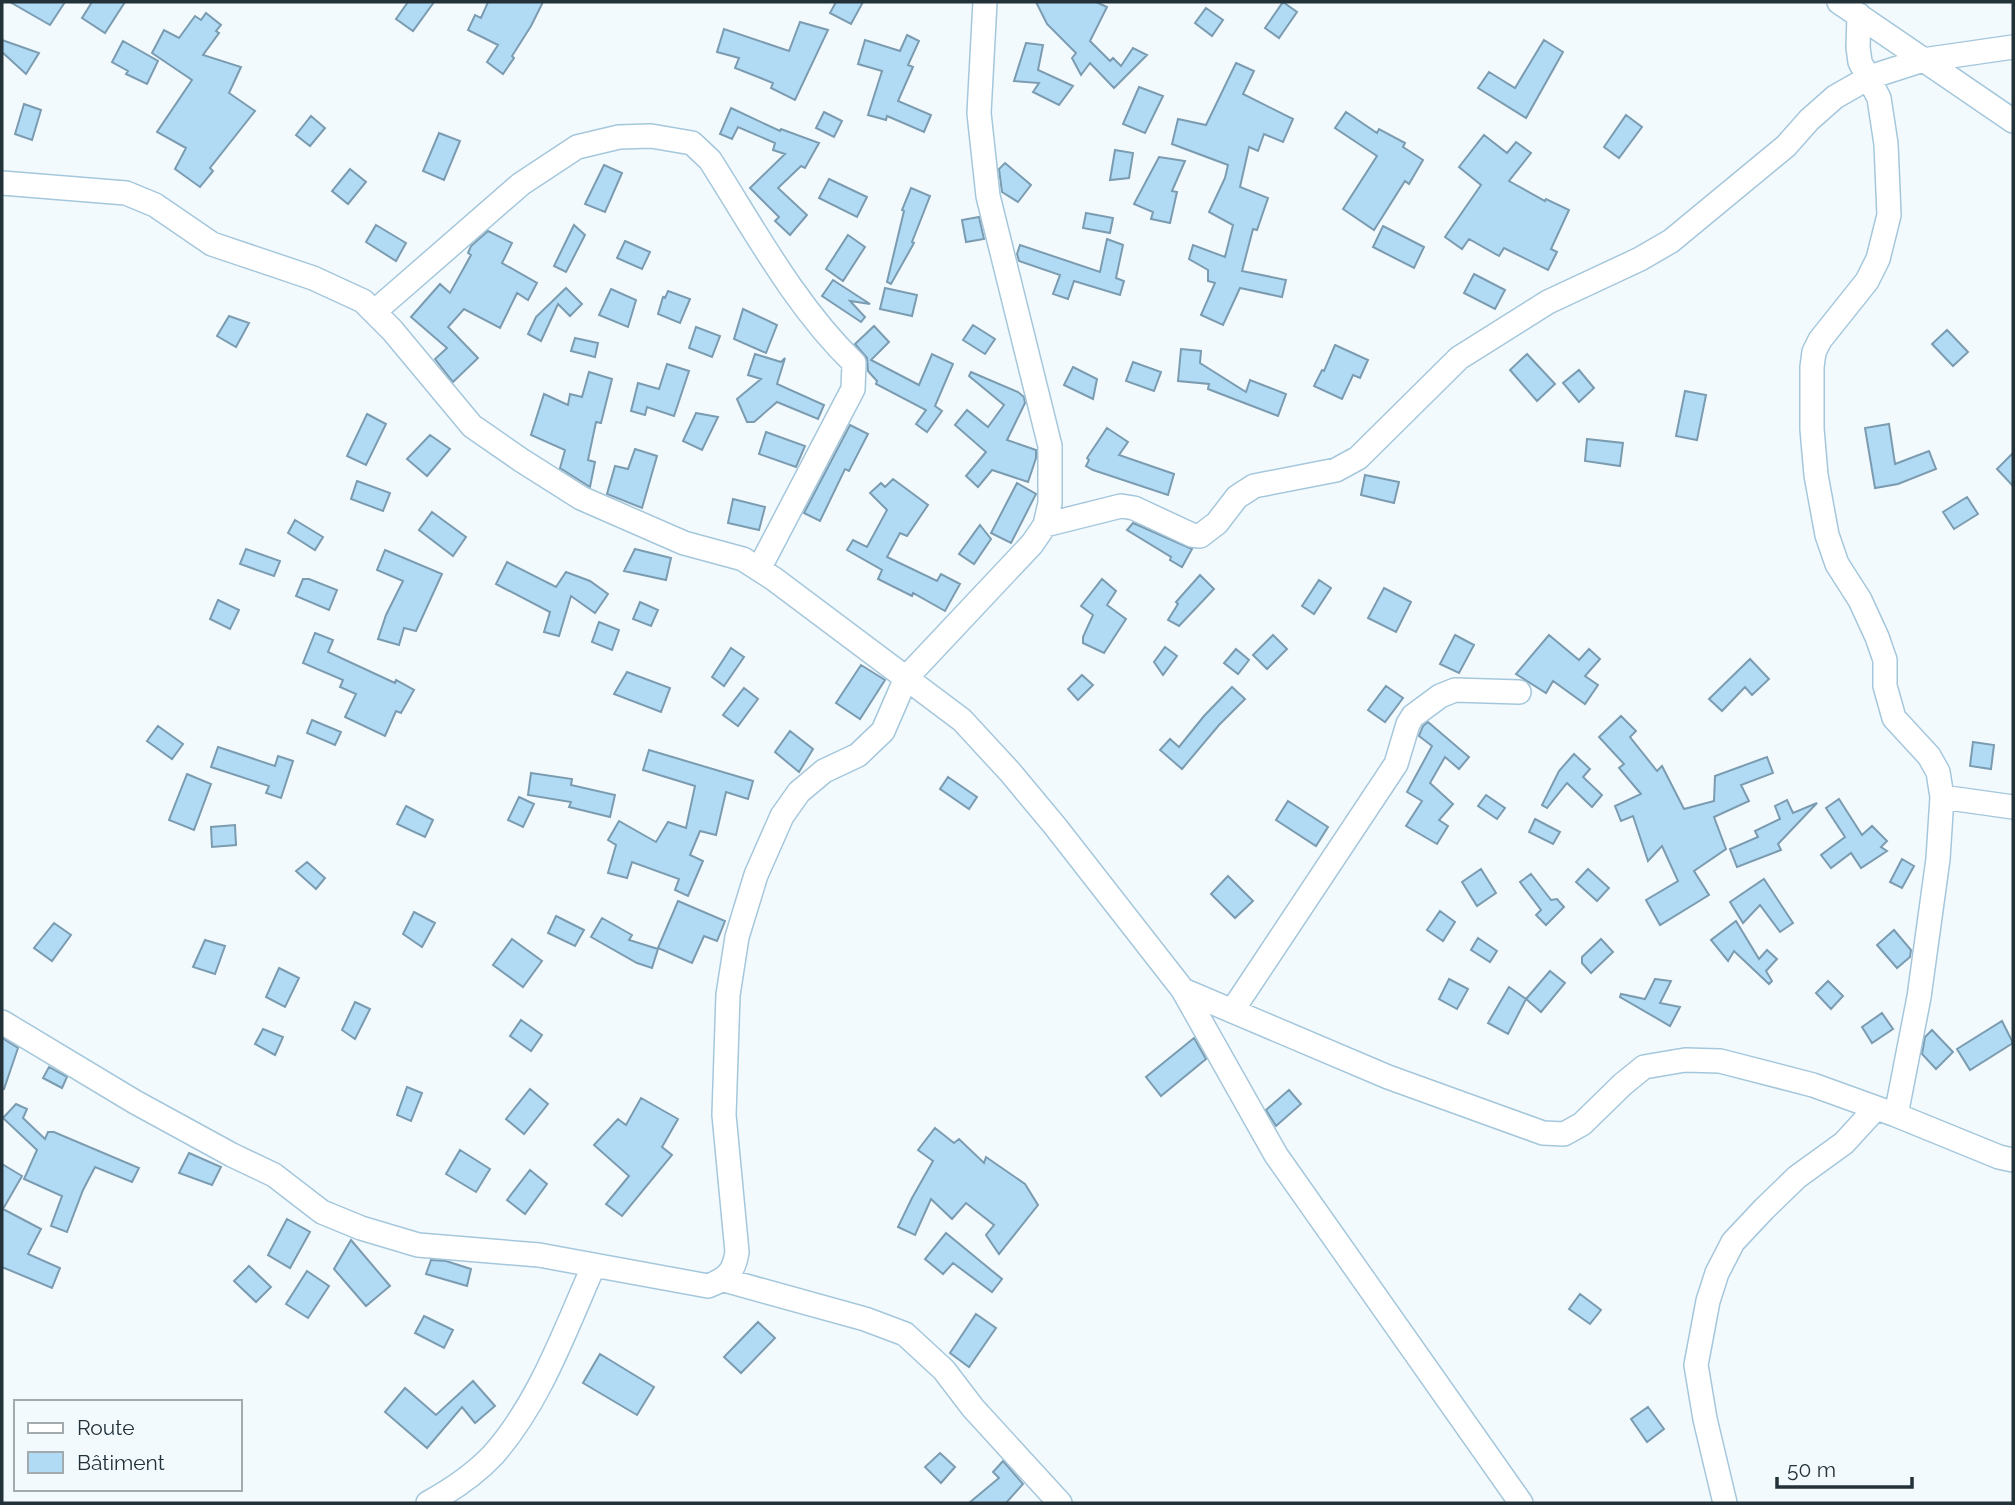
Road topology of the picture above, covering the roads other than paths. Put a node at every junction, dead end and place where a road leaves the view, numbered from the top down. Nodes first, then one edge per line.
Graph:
1 (985, 2) edge
2 (1839, 2) edge
3 (1859, 15) junction
4 (2013, 47) edge
5 (1923, 60) junction
6 (1870, 77) junction
7 (2013, 121) edge
8 (2, 183) edge
9 (374, 312) junction
10 (1045, 525) junction
11 (759, 569) junction
12 (906, 678) junction
13 (1519, 692) dead end
14 (1942, 797) junction
15 (2013, 807) edge
16 (1183, 990) junction
17 (1232, 1011) junction
18 (2, 1022) edge
19 (1886, 1111) junction
20 (2013, 1160) edge
21 (594, 1265) junction
22 (724, 1280) junction
23 (428, 1503) edge
24 (1060, 1503) edge
25 (1521, 1503) edge
26 (1725, 1503) edge

1 - 10 street
2 - 3 street
3 - 5 street
3 - 6 street
4 - 5 street
5 - 6 street
5 - 7 street
6 - 10 street
6 - 14 street
8 - 9 street
9 - 11 street
9 - 11 street
10 - 12 street
11 - 12 street
12 - 16 street
12 - 22 street
13 - 17 street
14 - 15 street
14 - 19 street
16 - 17 street
16 - 25 street
17 - 19 street
18 - 21 street
19 - 20 street
19 - 26 street
21 - 22 street
21 - 23 street
22 - 24 street

